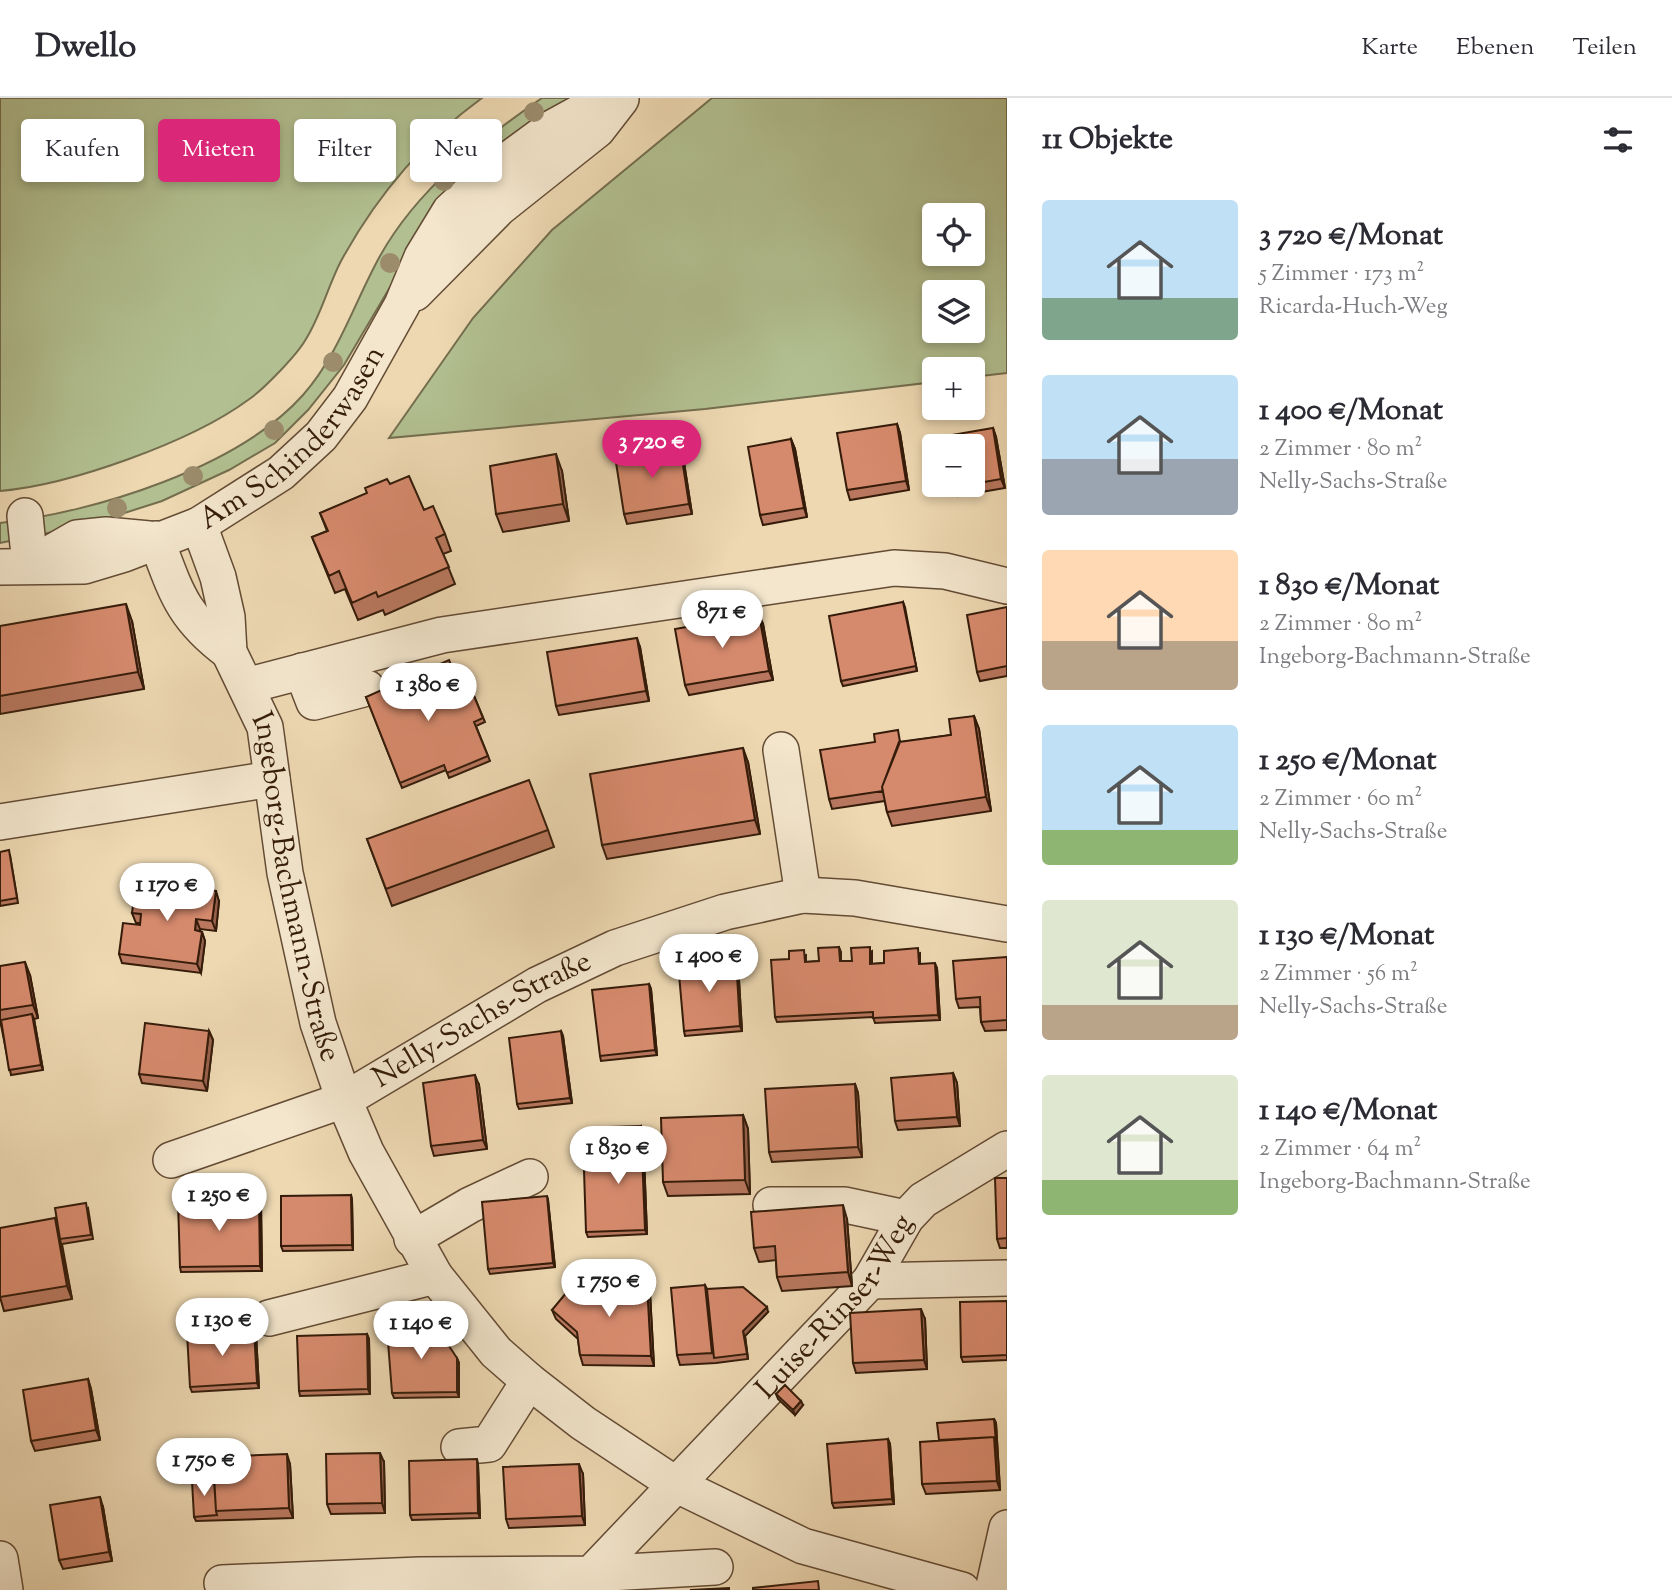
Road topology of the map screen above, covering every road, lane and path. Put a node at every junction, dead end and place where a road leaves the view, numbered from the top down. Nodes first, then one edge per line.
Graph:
1 (617, 98) edge
2 (623, 98) edge
3 (402, 305) junction
4 (25, 516) dead end
5 (199, 525) junction
6 (156, 540) junction
7 (15, 566) edge
8 (1007, 586) edge
9 (229, 652) junction
10 (302, 671) junction
11 (246, 686) junction
12 (367, 688) dead end
13 (782, 750) dead end
14 (272, 779) junction
15 (0, 822) edge
16 (803, 895) junction
17 (1007, 924) edge
18 (344, 1100) junction
19 (1007, 1149) edge
20 (171, 1160) dead end
21 (530, 1177) dead end
22 (771, 1205) dead end
23 (906, 1218) junction
24 (412, 1239) junction
25 (435, 1276) junction
26 (1007, 1278) edge
27 (870, 1281) junction
28 (269, 1318) dead end
29 (529, 1381) junction
30 (459, 1447) dead end
31 (675, 1484) junction
32 (1007, 1528) edge
33 (0, 1559) edge
34 (715, 1567) dead end
35 (591, 1574) junction
36 (222, 1583) dead end
37 (5, 1590) edge
38 (962, 1590) edge
39 (993, 1590) edge

1 - 3 street, Am Schinderwasen
2 - 3 street, Am Schinderwasen
3 - 5 street, Am Schinderwasen
4 - 7 street
5 - 6 street, Am Schinderwasen
5 - 9 street, Ingeborg-Bachmann-Straße
6 - 7 street, Am Schinderwasen
6 - 9 street, Ingeborg-Bachmann-Straße
8 - 10 street
9 - 11 street, Ingeborg-Bachmann-Straße
10 - 11 street
10 - 12 street
11 - 14 street, Ingeborg-Bachmann-Straße
13 - 16 street
14 - 15 street
14 - 18 street, Ingeborg-Bachmann-Straße
16 - 17 street, Nelly-Sachs-Straße
16 - 18 street, Nelly-Sachs-Straße
18 - 20 street, Nelly-Sachs-Straße
18 - 24 street, Ingeborg-Bachmann-Straße
19 - 23 street, Luise-Rinser-Weg
21 - 24 street
22 - 23 street
23 - 27 street, Luise-Rinser-Weg
24 - 25 street, Ingeborg-Bachmann-Straße
25 - 28 street
25 - 29 street, Ingeborg-Bachmann-Straße
26 - 27 street
27 - 31 street, Luise-Rinser-Weg
29 - 30 street
29 - 31 street, Ingeborg-Bachmann-Straße
31 - 35 street
31 - 38 street, Ingeborg-Bachmann-Straße
32 - 39 street
33 - 37 street
34 - 35 street
35 - 36 street

